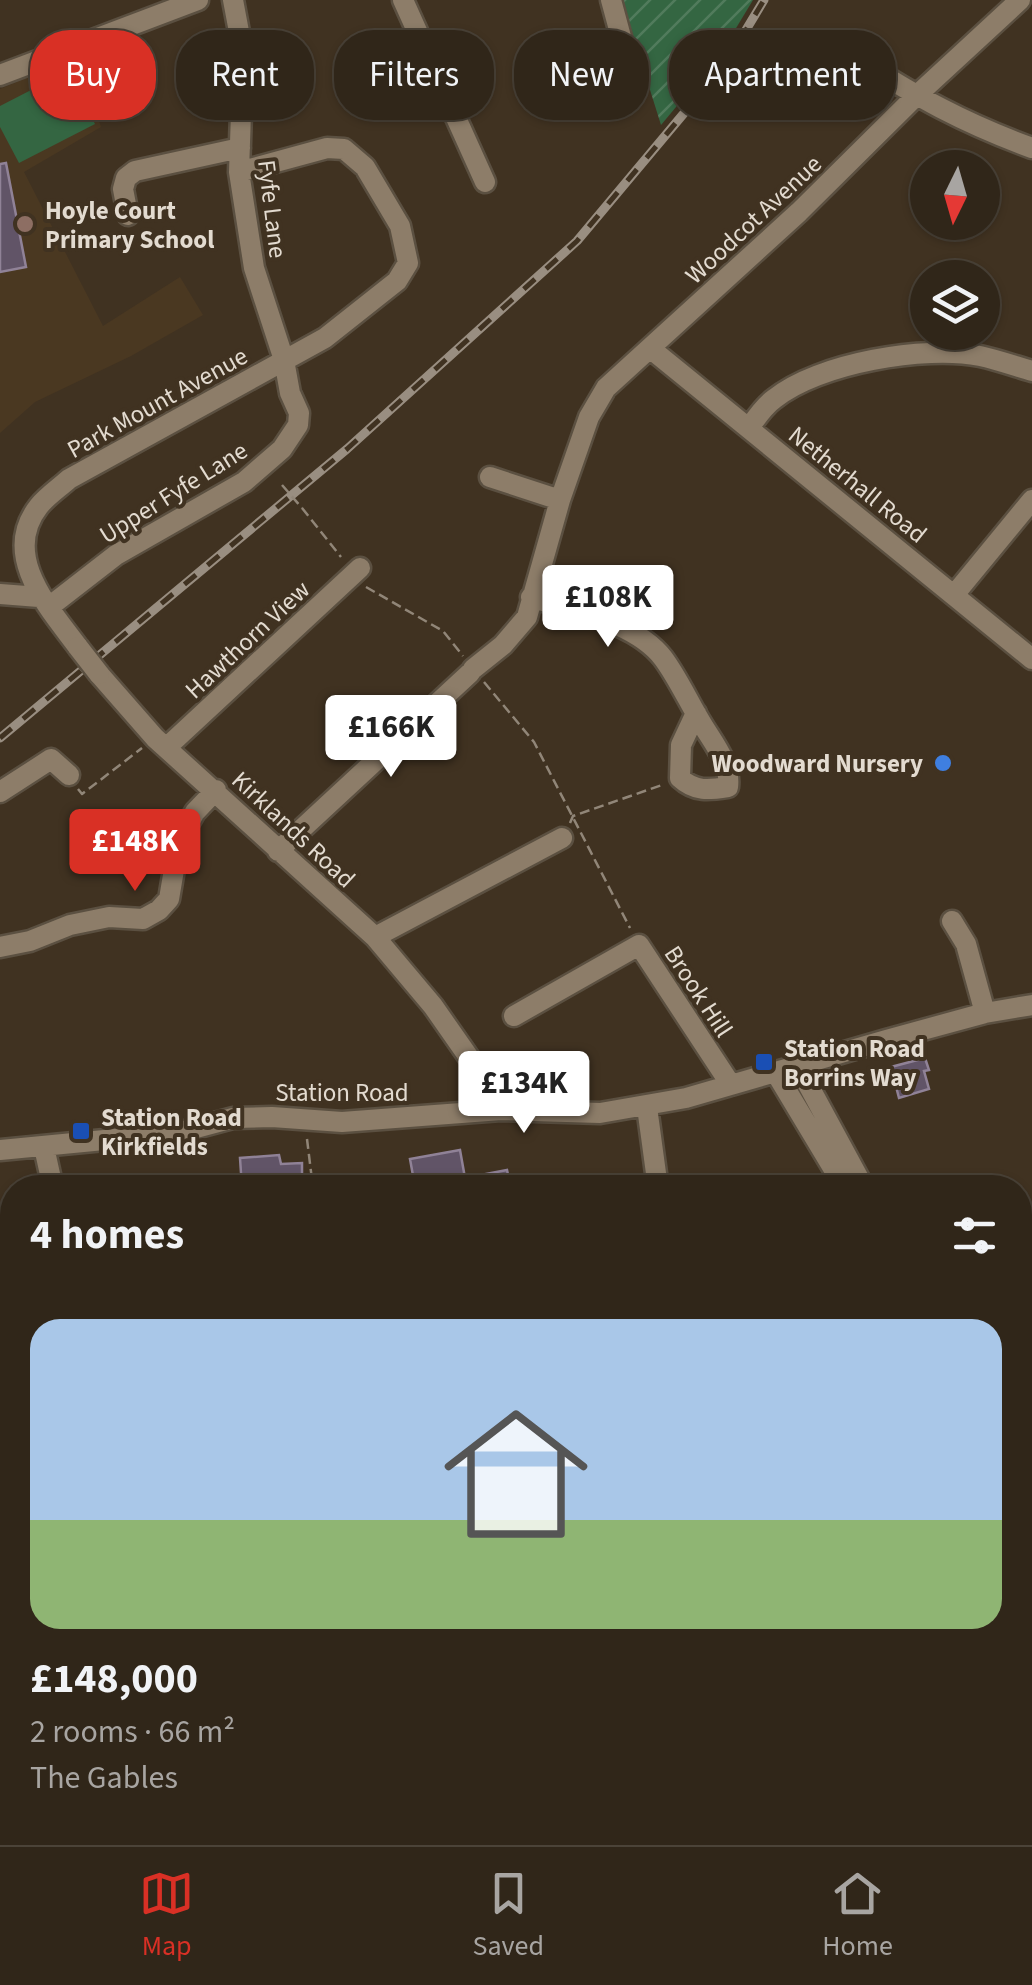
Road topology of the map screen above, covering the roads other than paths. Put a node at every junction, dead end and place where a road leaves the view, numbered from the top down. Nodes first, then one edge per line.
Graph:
1 (198, 0) edge
2 (232, 0) edge
3 (403, 0) edge
4 (611, 0) edge
5 (1020, 0) edge
6 (620, 30) edge
7 (0, 75) edge
8 (896, 84) edge
9 (915, 97) junction
10 (240, 148) junction
11 (1032, 148) edge
12 (239, 172) junction
13 (484, 182) dead end
14 (128, 215) dead end
15 (651, 348) junction
16 (284, 360) junction
17 (1032, 371) edge
18 (294, 404) joint
19 (748, 428) junction
20 (490, 477) dead end
21 (560, 500) junction
22 (1032, 500) edge
23 (359, 569) road end
24 (0, 594) edge
25 (954, 595) junction
26 (531, 598) junction
27 (44, 602) junction
28 (1032, 659) edge
29 (696, 713) junction
30 (161, 742) junction
31 (69, 775) road end
32 (216, 790) junction
33 (0, 792) edge
34 (562, 838) dead end
35 (278, 851) junction
36 (952, 921) dead end
37 (374, 937) junction
38 (0, 947) edge
39 (1032, 1006) edge
40 (985, 1013) junction
41 (514, 1016) dead end
42 (798, 1066) junction
43 (776, 1072) junction
44 (731, 1085) junction
45 (647, 1106) junction
46 (501, 1110) junction
47 (44, 1147) junction
48 (0, 1150) edge
49 (50, 1175) edge
50 (656, 1175) edge
51 (837, 1175) edge
52 (857, 1175) edge

1 - 7 street
2 - 10 street, Fyfe Lane
3 - 13 street
4 - 6 street
5 - 9 street, Woodcot Avenue
8 - 9 street
9 - 11 street
9 - 15 street, Woodcot Avenue
10 - 12 street, Fyfe Lane
10 - 14 street
12 - 16 street, Fyfe Lane
12 - 16 street, Park Mount Avenue
15 - 19 street, Netherhall Road
15 - 21 street, Woodcot Avenue
16 - 18 street, Fyfe Lane
16 - 27 street, Park Mount Avenue
17 - 19 street
18 - 27 street, Upper Fyfe Lane
19 - 25 street, Netherhall Road
20 - 21 street
21 - 26 street, Woodcot Avenue
22 - 25 street
23 - 30 street, Hawthorn View
24 - 27 street
25 - 28 street, Netherhall Road
26 - 29 street
26 - 35 street, Woodcot Avenue
27 - 30 street, Kirklands Road, bridge
29 - 29 street
30 - 32 street, Kirklands Road
31 - 33 street
32 - 35 street, Kirklands Road
32 - 38 street
34 - 37 street
35 - 37 street, Kirklands Road
36 - 40 street
37 - 46 street, Kirklands Road
39 - 40 street, Station Road
40 - 42 street, Station Road
41 - 44 street, Brook Hill
42 - 43 street, Station Road
42 - 52 street
43 - 44 street, Station Road
43 - 51 street
44 - 45 street, Station Road
45 - 46 street, Station Road
45 - 50 street
46 - 47 street, Station Road
47 - 48 street, Station Road
47 - 49 street

